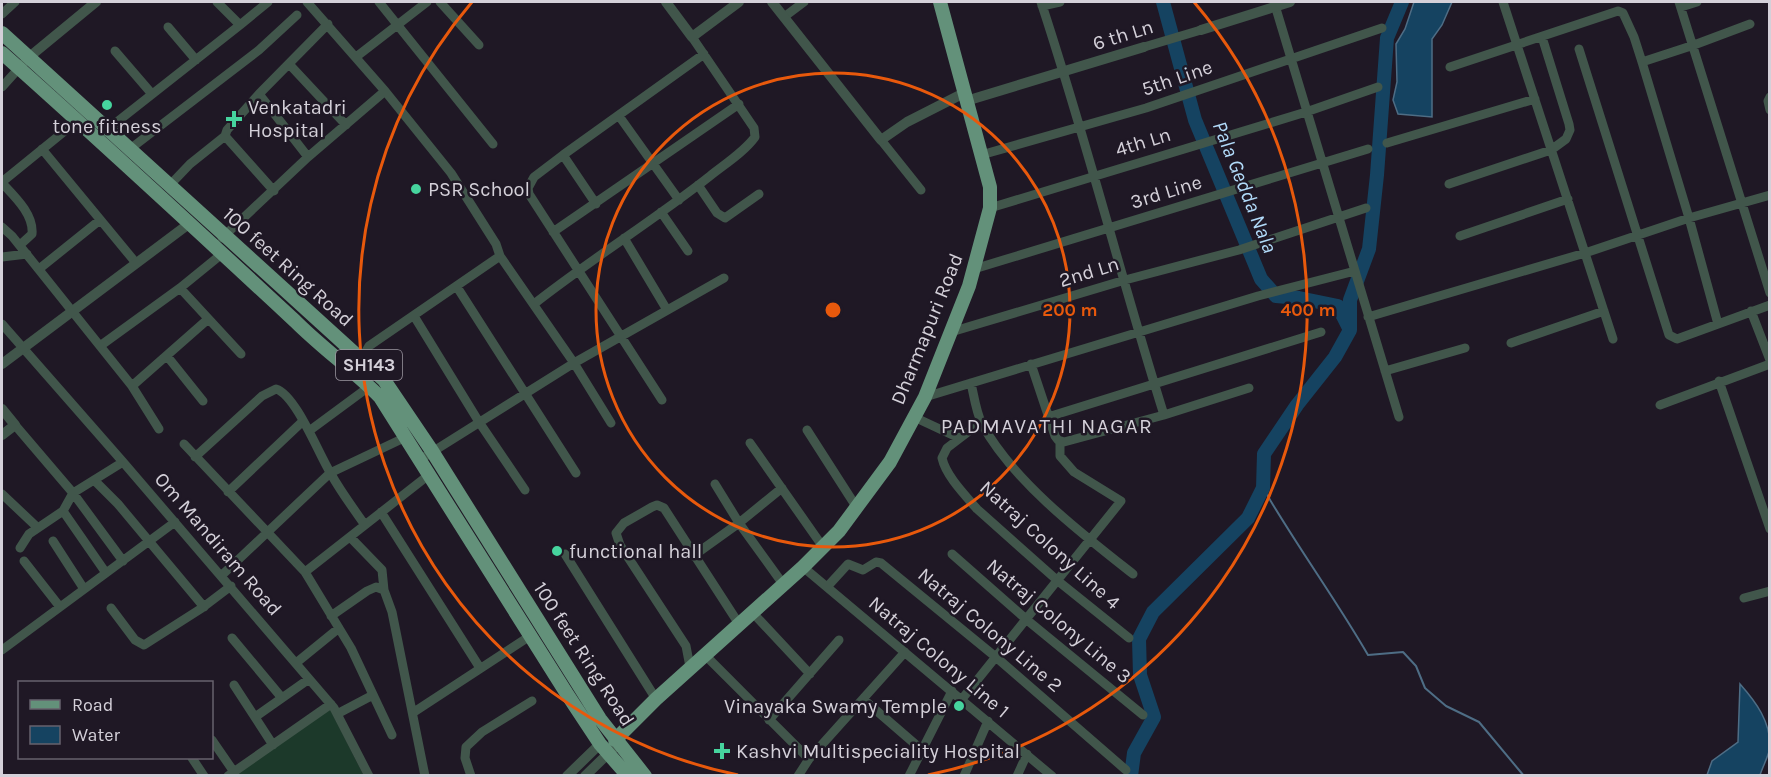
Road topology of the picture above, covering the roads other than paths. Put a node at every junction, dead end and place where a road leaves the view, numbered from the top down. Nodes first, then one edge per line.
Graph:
1 (15, 2) edge
2 (96, 2) edge
3 (217, 2) edge
4 (268, 2) edge
5 (307, 2) edge
6 (379, 2) edge
7 (428, 2) edge
8 (440, 2) edge
9 (666, 2) edge
10 (739, 2) edge
11 (772, 2) edge
12 (804, 2) edge
13 (940, 2) edge
14 (1060, 2) edge
15 (1290, 2) edge
16 (1503, 2) edge
17 (1697, 2) edge
18 (1042, 4) edge
19 (1275, 4) edge
20 (1680, 4) edge
21 (2, 14) edge
22 (297, 15) dead end
23 (784, 16) junction
24 (328, 24) junction
25 (399, 24) junction
26 (1750, 24) dead end
27 (240, 25) junction
28 (168, 27) dead end
29 (1382, 28) dead end
30 (1201, 30) joint
31 (2, 33) edge
32 (692, 37) junction
33 (1542, 37) junction
34 (479, 45) dead end
35 (1517, 45) junction
36 (1694, 45) junction
37 (1144, 47) joint
38 (1579, 49) dead end
39 (115, 51) dead end
40 (2, 53) edge
41 (704, 54) junction
42 (356, 57) junction
43 (1291, 58) junction
44 (196, 60) junction
45 (1642, 62) junction
46 (23, 63) junction
47 (289, 64) junction
48 (1450, 67) dead end
49 (1063, 72) junction
50 (2, 87) edge
51 (1378, 87) dead end
52 (385, 92) junction
53 (152, 94) junction
54 (259, 94) junction
55 (965, 97) junction
56 (1770, 97) edge
57 (1534, 99) junction
58 (739, 104) junction
59 (1770, 110) edge
60 (1306, 112) junction
61 (619, 117) junction
62 (76, 121) junction
63 (346, 125) junction
64 (1079, 128) junction
65 (108, 129) junction
66 (225, 136) junction
67 (881, 140) junction
68 (1387, 143) dead end
69 (493, 144) dead end
70 (42, 149) junction
71 (130, 149) junction
72 (1368, 149) dead end
73 (1551, 150) junction
74 (563, 155) junction
75 (981, 155) junction
76 (308, 157) junction
77 (1323, 162) junction
78 (654, 164) junction
79 (1094, 176) junction
80 (2, 183) edge
81 (1449, 184) dead end
82 (698, 185) junction
83 (169, 186) junction
84 (921, 190) dead end
85 (274, 191) junction
86 (759, 194) dead end
87 (1770, 195) edge
88 (679, 200) junction
89 (1568, 200) junction
90 (1742, 203) junction
91 (596, 204) junction
92 (1366, 207) dead end
93 (990, 208) junction
94 (661, 212) junction
95 (1338, 217) junction
96 (1689, 218) junction
97 (100, 220) junction
98 (190, 223) junction
99 (2, 227) edge
100 (1110, 228) junction
101 (553, 232) junction
102 (1460, 236) dead end
103 (1637, 236) junction
104 (624, 238) junction
105 (220, 244) junction
106 (20, 245) junction
107 (688, 251) dead end
108 (1585, 253) junction
109 (27, 254) junction
110 (500, 256) junction
111 (2, 257) edge
112 (136, 263) junction
113 (39, 269) junction
114 (578, 269) junction
115 (974, 269) junction
116 (1355, 271) junction
117 (724, 278) dead end
118 (1125, 280) junction
119 (457, 287) junction
120 (180, 288) junction
121 (1770, 293) edge
122 (534, 304) junction
123 (1770, 305) edge
124 (667, 310) junction
125 (74, 311) junction
126 (1604, 311) junction
127 (1751, 312) junction
128 (414, 316) junction
129 (1368, 317) junction
130 (207, 320) junction
131 (2, 324) edge
132 (1718, 324) junction
133 (951, 332) junction
134 (1321, 332) dead end
135 (1138, 333) junction
136 (620, 337) junction
137 (1613, 339) dead end
138 (1511, 343) dead end
139 (100, 346) junction
140 (23, 347) junction
141 (1465, 348) dead end
142 (241, 354) dead end
143 (167, 356) junction
144 (362, 358) junction
145 (1770, 362) edge
146 (574, 363) junction
147 (2, 364) edge
148 (1031, 364) junction
149 (1385, 371) junction
150 (1719, 381) junction
151 (971, 383) junction
152 (1154, 383) junction
153 (132, 386) junction
154 (369, 386) junction
155 (1250, 388) dead end
156 (525, 393) junction
157 (925, 397) junction
158 (662, 400) dead end
159 (203, 401) dead end
160 (1660, 405) dead end
161 (2, 410) edge
162 (1164, 415) junction
163 (914, 417) junction
164 (1048, 417) junction
165 (1399, 417) dead end
166 (303, 421) junction
167 (479, 422) junction
168 (981, 422) junction
169 (611, 423) dead end
170 (15, 425) junction
171 (159, 429) dead end
172 (807, 430) dead end
173 (309, 431) junction
174 (2, 435) edge
175 (406, 437) junction
176 (959, 438) junction
177 (1060, 441) junction
178 (750, 443) dead end
179 (184, 444) dead end
180 (426, 455) junction
181 (195, 457) junction
182 (123, 462) junction
183 (330, 473) junction
184 (576, 473) dead end
185 (430, 474) junction
186 (94, 480) junction
187 (715, 484) dead end
188 (782, 488) junction
189 (525, 490) dead end
190 (228, 492) junction
191 (73, 493) junction
192 (2, 494) edge
193 (857, 508) junction
194 (63, 511) junction
195 (381, 512) junction
196 (175, 522) junction
197 (739, 523) junction
198 (365, 525) junction
199 (38, 528) junction
200 (1770, 529) edge
201 (267, 534) junction
202 (350, 537) junction
203 (1090, 540) junction
204 (53, 541) dead end
205 (148, 542) junction
206 (823, 547) junction
207 (20, 548) dead end
208 (565, 554) dead end
209 (952, 554) dead end
210 (693, 556) junction
211 (24, 561) dead end
212 (123, 561) junction
213 (803, 567) junction
214 (305, 572) junction
215 (106, 573) junction
216 (1133, 574) dead end
217 (221, 576) junction
218 (1058, 581) junction
219 (783, 584) junction
220 (231, 586) junction
221 (827, 587) junction
222 (84, 589) junction
223 (384, 590) junction
224 (1770, 591) edge
225 (1744, 598) dead end
226 (60, 607) junction
227 (204, 607) junction
228 (111, 608) dead end
229 (752, 612) junction
230 (332, 616) junction
231 (1027, 620) junction
232 (739, 624) junction
233 (339, 628) junction
234 (530, 636) junction
235 (232, 638) dead end
236 (1130, 638) dead end
237 (839, 640) dead end
238 (2, 650) edge
239 (905, 652) junction
240 (705, 655) junction
241 (997, 658) junction
242 (296, 663) junction
243 (480, 668) junction
244 (690, 668) junction
245 (810, 674) junction
246 (309, 679) junction
247 (234, 685) dead end
248 (952, 691) junction
249 (373, 695) junction
250 (282, 698) junction
251 (656, 699) junction
252 (863, 699) junction
253 (962, 699) junction
254 (532, 701) dead end
255 (331, 704) junction
256 (414, 712) junction
257 (337, 714) junction
258 (1143, 715) dead end
259 (255, 717) junction
260 (769, 720) junction
261 (988, 721) junction
262 (392, 735) dead end
263 (213, 742) edge
264 (611, 743) junction
265 (273, 745) junction
266 (922, 750) junction
267 (1027, 754) junction
268 (193, 759) edge
269 (809, 759) junction
270 (1126, 770) dead end
271 (231, 774) edge
272 (204, 776) edge
273 (369, 776) edge
274 (425, 776) edge
275 (471, 776) edge
276 (567, 776) edge
277 (585, 776) edge
278 (628, 776) edge
279 (645, 776) edge
280 (798, 776) edge
281 (909, 776) edge
282 (964, 776) edge
283 (1017, 776) edge
284 (1052, 776) edge

1 - 21 street
2 - 46 street
3 - 27 street
4 - 27 street
5 - 24 street
6 - 25 street
7 - 25 street
8 - 34 street
9 - 32 street
10 - 32 street
11 - 23 street
12 - 23 street
13 - 55 main road, Dharmapuri Road
14 - 18 street
15 - 19 street, 6 th Ln
16 - 35 street
17 - 20 street
18 - 49 street
19 - 30 street, 6 th Ln
19 - 43 street
20 - 36 street
22 - 71 street
23 - 67 street
24 - 42 street
24 - 47 street
25 - 42 street
25 - 69 street
26 - 36 street
27 - 44 street
28 - 44 street
29 - 43 street, 5th Line
30 - 37 street, 6 th Ln
31 - 46 main road, 100 feet Ring Road / SH143
32 - 41 street
33 - 35 street
33 - 45 street
33 - 73 street
35 - 48 street
35 - 57 street
36 - 45 street
36 - 90 street
37 - 49 street, 6 th Ln
38 - 103 street
39 - 53 street
40 - 46 main road, 100 feet Ring Road / SH143
41 - 58 street
41 - 61 street
42 - 52 street
43 - 60 street
43 - 64 street, 5th Line
44 - 53 street
45 - 96 street
46 - 50 street
46 - 62 main road, 100 feet Ring Road / SH143
46 - 65 main road, 100 feet Ring Road / SH143
47 - 54 street
47 - 63 street
49 - 55 street, 6 th Ln
49 - 64 street
51 - 60 street, 4th Ln
52 - 63 street
52 - 110 street
53 - 65 street
54 - 66 street
54 - 76 street
55 - 67 street, 6 th Ln
55 - 75 main road, Dharmapuri Road
56 - 59 street
57 - 68 street
57 - 73 street
58 - 78 street
58 - 82 street
60 - 77 street
60 - 79 street, 4th Ln
61 - 74 street
61 - 78 street
62 - 70 street
62 - 98 main road, 100 feet Ring Road / SH143
63 - 76 street
64 - 75 street, 5th Line
64 - 79 street
65 - 71 main road, 100 feet Ring Road / SH143
66 - 83 street
66 - 85 street
67 - 84 street
70 - 80 street
70 - 97 street
71 - 83 main road, 100 feet Ring Road / SH143
72 - 77 street, 3rd Line
73 - 81 street
73 - 89 street
74 - 91 street
74 - 101 street
75 - 93 main road, Dharmapuri Road
76 - 85 street
77 - 95 street
77 - 100 street, 3rd Line
78 - 88 street
78 - 91 street
79 - 93 street, 4th Ln
79 - 100 street
80 - 106 street
82 - 86 street
82 - 88 street
83 - 105 main road, 100 feet Ring Road / SH143
85 - 105 street
87 - 90 street
88 - 94 street
89 - 102 street
89 - 108 street
90 - 96 street
90 - 121 street
91 - 101 street
92 - 95 street, 2nd Ln
93 - 115 main road, Dharmapuri Road
94 - 104 street
94 - 107 street
95 - 116 street
95 - 118 street, 2nd Ln
96 - 103 street
96 - 132 street
97 - 112 street
97 - 113 street
98 - 105 main road, 100 feet Ring Road / SH143
98 - 112 street
99 - 106 street
100 - 115 street, 3rd Line
100 - 118 street
101 - 114 street
103 - 108 street
103 - 132 street
104 - 114 street
104 - 124 street
105 - 120 street
105 - 144 main road, 100 feet Ring Road / SH143
105 - 154 main road, 100 feet Ring Road / SH143
106 - 109 street
108 - 126 street
108 - 129 street
109 - 111 street
109 - 113 street
110 - 119 street
110 - 122 street
112 - 125 street
113 - 125 street
114 - 122 street
114 - 136 street
115 - 133 main road, Dharmapuri Road
116 - 129 street
116 - 135 street
117 - 124 street
118 - 133 street, 2nd Ln
118 - 135 street
119 - 128 street
119 - 156 street
120 - 130 street
120 - 139 street
122 - 146 street
123 - 127 street
124 - 136 street
125 - 139 street
125 - 140 street
126 - 137 street
126 - 138 street
127 - 132 street
127 - 145 street
128 - 144 street
128 - 167 street
129 - 149 street
130 - 142 street
130 - 143 street
131 - 140 street, Om Mandiram Road
133 - 157 main road, Dharmapuri Road
134 - 152 street
135 - 148 street
135 - 152 street
136 - 146 street
136 - 158 street
139 - 153 street
140 - 147 street
140 - 182 street, Om Mandiram Road
141 - 149 street
143 - 153 street
143 - 159 street
144 - 180 main road, 100 feet Ring Road / SH143
145 - 150 street
146 - 156 street
146 - 169 street
148 - 151 street
148 - 164 street
149 - 165 street
150 - 160 street
150 - 200 street
151 - 157 street
151 - 168 street
152 - 162 street
152 - 164 street
153 - 171 street
154 - 173 street
154 - 175 main road, 100 feet Ring Road / SH143
155 - 162 street
156 - 167 street
156 - 184 street
157 - 163 main road, Dharmapuri Road
161 - 170 street
162 - 177 street
163 - 176 street
163 - 193 main road, Dharmapuri Road
164 - 177 street
166 - 173 street
166 - 181 street
166 - 190 street
167 - 180 street
167 - 189 street
168 - 176 street, Natraj Colony Line 4
168 - 203 street
170 - 174 street
170 - 191 street
172 - 193 street
173 - 183 street
175 - 180 main road, 100 feet Ring Road / SH143
175 - 183 street
176 - 218 street, Natraj Colony Line 4
177 - 203 street
178 - 188 street
179 - 181 street
180 - 185 main road, 100 feet Ring Road / SH143
180 - 264 main road, 100 feet Ring Road / SH143
181 - 190 street
182 - 186 street
182 - 196 street, Om Mandiram Road
183 - 198 street
183 - 201 street
185 - 195 street
185 - 234 main road, 100 feet Ring Road / SH143
186 - 191 street
186 - 205 street
187 - 197 street
188 - 197 street
188 - 206 street
190 - 201 street
191 - 194 street
191 - 212 street
192 - 199 street
193 - 206 main road, Dharmapuri Road
194 - 199 street
194 - 215 street
195 - 198 street
195 - 243 street
196 - 205 street
196 - 217 street, Om Mandiram Road
197 - 210 street
197 - 219 street
198 - 202 street
199 - 207 street
201 - 214 street
201 - 217 street
202 - 214 street
202 - 223 street
203 - 216 street
203 - 218 street
204 - 222 street
205 - 212 street
205 - 227 street
206 - 213 main road, Dharmapuri Road
208 - 251 street
209 - 231 street, Natraj Colony Line 3
210 - 232 street
210 - 244 street
211 - 226 street
212 - 215 street
213 - 219 main road, Dharmapuri Road
213 - 221 street, Natraj Colony Line 1
214 - 230 street
215 - 222 street
217 - 220 street, Om Mandiram Road
218 - 231 street
218 - 236 street, Natraj Colony Line 4
219 - 229 main road, Dharmapuri Road
220 - 227 street
220 - 242 street, Om Mandiram Road
221 - 239 street, Natraj Colony Line 1
221 - 241 street, Natraj Colony Line 2
222 - 226 street
223 - 230 street
223 - 256 street
224 - 225 street
226 - 238 street
227 - 228 street
229 - 232 main road, Dharmapuri Road
229 - 245 street
230 - 233 street
231 - 241 street
231 - 258 street, Natraj Colony Line 3
232 - 240 main road, Dharmapuri Road
233 - 242 street
233 - 249 street
234 - 243 street
234 - 264 main road, 100 feet Ring Road / SH143
235 - 250 street
237 - 245 street
239 - 248 street, Natraj Colony Line 1
239 - 252 street
240 - 244 main road, Dharmapuri Road
240 - 260 street
241 - 253 street
241 - 270 street, Natraj Colony Line 2
242 - 246 street, Om Mandiram Road
243 - 256 street
244 - 251 main road, Dharmapuri Road
245 - 260 street
246 - 250 street
246 - 255 street, Om Mandiram Road
247 - 259 street
248 - 253 street, Natraj Colony Line 1
248 - 266 street
249 - 257 street
249 - 262 street
250 - 259 street
251 - 264 main road, Dharmapuri Road
252 - 266 street
252 - 269 street
253 - 261 street, Natraj Colony Line 1
254 - 275 street
255 - 257 street, Om Mandiram Road
255 - 265 street
256 - 274 street
257 - 273 street, Om Mandiram Road
259 - 265 street
260 - 269 street
261 - 267 street, Natraj Colony Line 1
261 - 282 street
263 - 271 street
264 - 276 street
264 - 277 street
264 - 278 main road, 100 feet Ring Road / SH143
264 - 279 main road, 100 feet Ring Road / SH143
265 - 271 street
266 - 281 street
267 - 283 street
267 - 284 street, Natraj Colony Line 1
268 - 272 street
269 - 280 street

